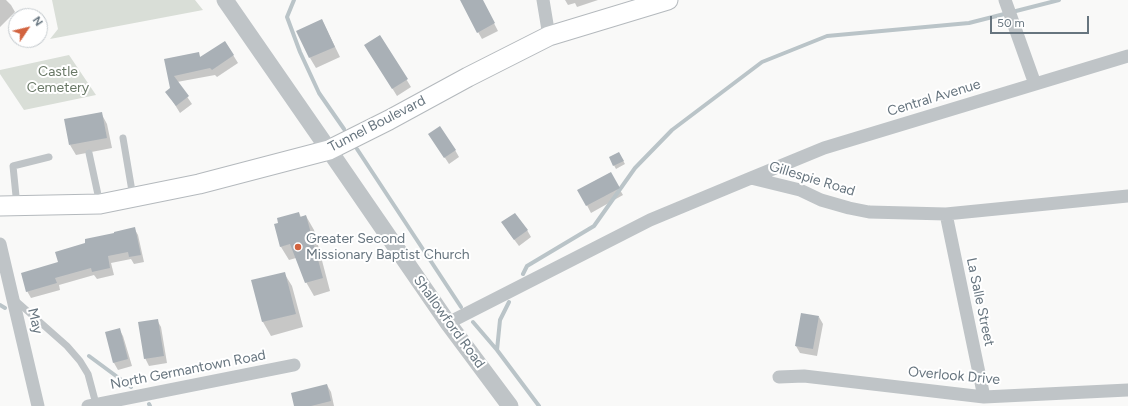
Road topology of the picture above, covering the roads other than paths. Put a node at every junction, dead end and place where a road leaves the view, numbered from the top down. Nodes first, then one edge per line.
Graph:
1 (225, 0) edge
2 (543, 0) edge
3 (668, 0) edge
4 (1005, 0) edge
5 (548, 36) junction
6 (1128, 56) edge
7 (1035, 84) junction
8 (123, 138) dead end
9 (329, 150) junction
10 (89, 153) dead end
11 (49, 157) dead end
12 (751, 178) junction
13 (1128, 196) edge
14 (133, 197) junction
15 (100, 204) junction
16 (8, 206) edge
17 (946, 214) junction
18 (0, 244) edge
19 (13, 299) junction
20 (448, 323) junction
21 (294, 365) dead end
22 (779, 377) dead end
23 (1128, 390) edge
24 (984, 397) junction
25 (92, 405) edge
26 (38, 406) edge
27 (510, 406) edge

1 - 9 street, Shallowford Road
2 - 5 street
3 - 5 main road, Tunnel Boulevard
4 - 7 street
5 - 9 main road, Tunnel Boulevard
6 - 7 street, Central Avenue
7 - 12 street, Central Avenue
8 - 14 lane
9 - 14 main road, Tunnel Boulevard
9 - 20 street, Shallowford Road
10 - 15 lane
11 - 16 lane
12 - 17 street, Gillespie Road
12 - 20 street, Gillespie Road
13 - 17 street, Gillespie Road
14 - 15 main road, Tunnel Boulevard
15 - 16 main road, Tunnel Boulevard
17 - 24 street, La Salle Street
18 - 19 street, May
19 - 25 lane
19 - 26 street, May
20 - 27 street, Shallowford Road
21 - 25 street, North Germantown Road
22 - 24 street, Overlook Drive
23 - 24 street, Overlook Drive

